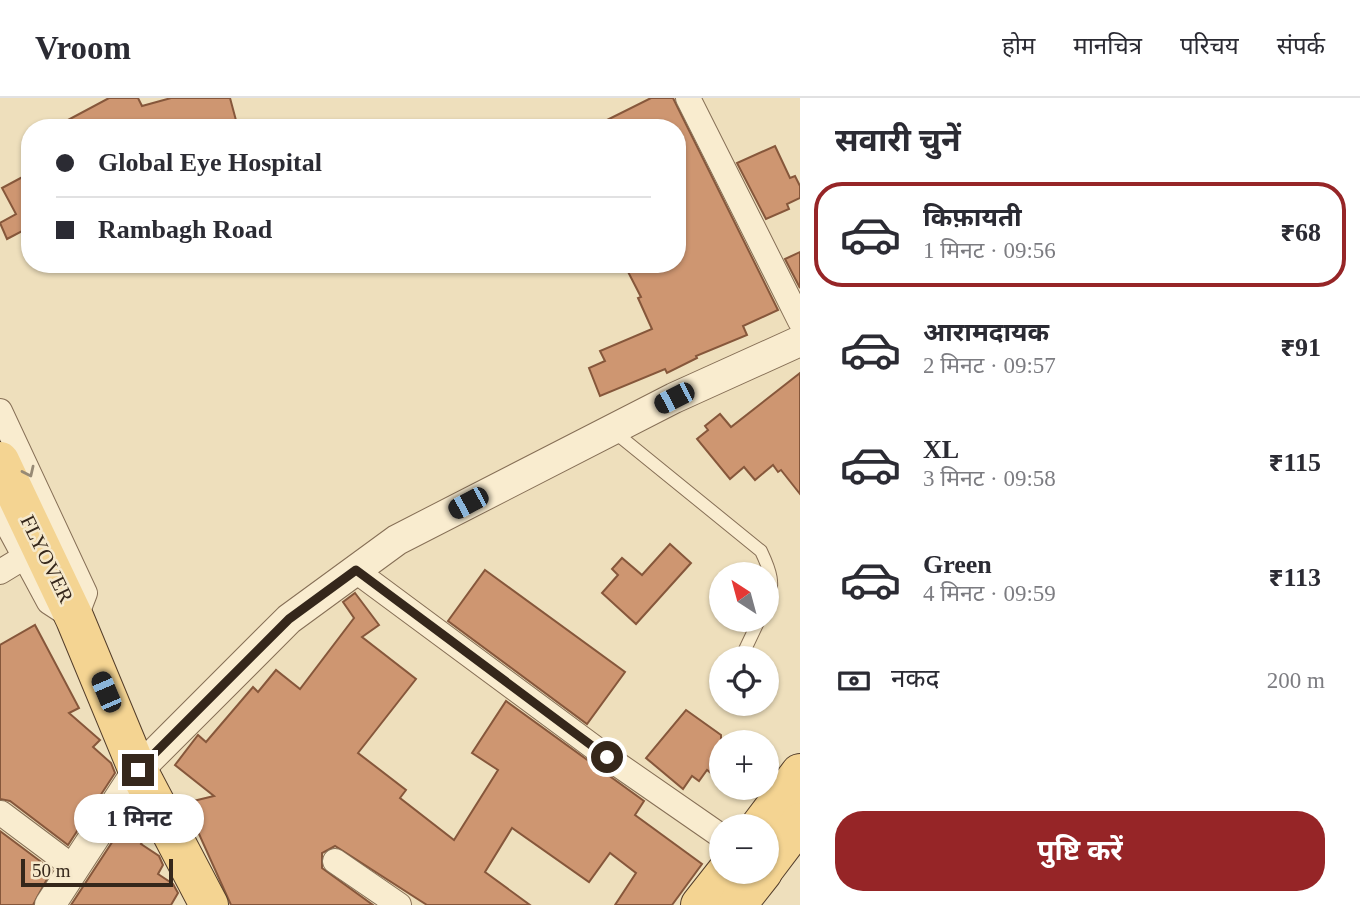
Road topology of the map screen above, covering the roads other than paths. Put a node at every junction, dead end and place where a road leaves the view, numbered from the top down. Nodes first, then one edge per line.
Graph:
1 (688, 98) edge
2 (800, 321) edge
3 (800, 341) edge
4 (0, 411) edge
5 (612, 429) junction
6 (0, 461) edge
7 (0, 512) edge
8 (23, 558) junction
9 (765, 562) edge
10 (356, 570) junction
11 (0, 572) edge
12 (68, 603) junction
13 (138, 770) junction
14 (800, 773) edge
15 (1, 813) edge
16 (769, 814) edge
17 (800, 822) edge
18 (709, 828) edge
19 (779, 850) edge
20 (335, 861) dead end
21 (73, 867) junction
22 (717, 884) edge
23 (754, 884) edge
24 (50, 905) edge
25 (209, 905) edge
26 (398, 905) edge
27 (700, 905) edge
28 (737, 905) edge

1 - 2 street
3 - 5 street
4 -> 12 street
5 - 9 lane
5 - 10 street
6 - 12 main road, FLYOVER
7 - 8 street
8 - 11 street
8 - 12 street
10 - 13 street
10 - 18 street
12 - 13 main road, FLYOVER
13 - 21 street
13 - 25 main road, FLYOVER
14 - 16 main road
15 - 21 street
17 - 19 main road
20 - 26 street
21 - 24 street
22 - 27 main road
23 - 28 main road

